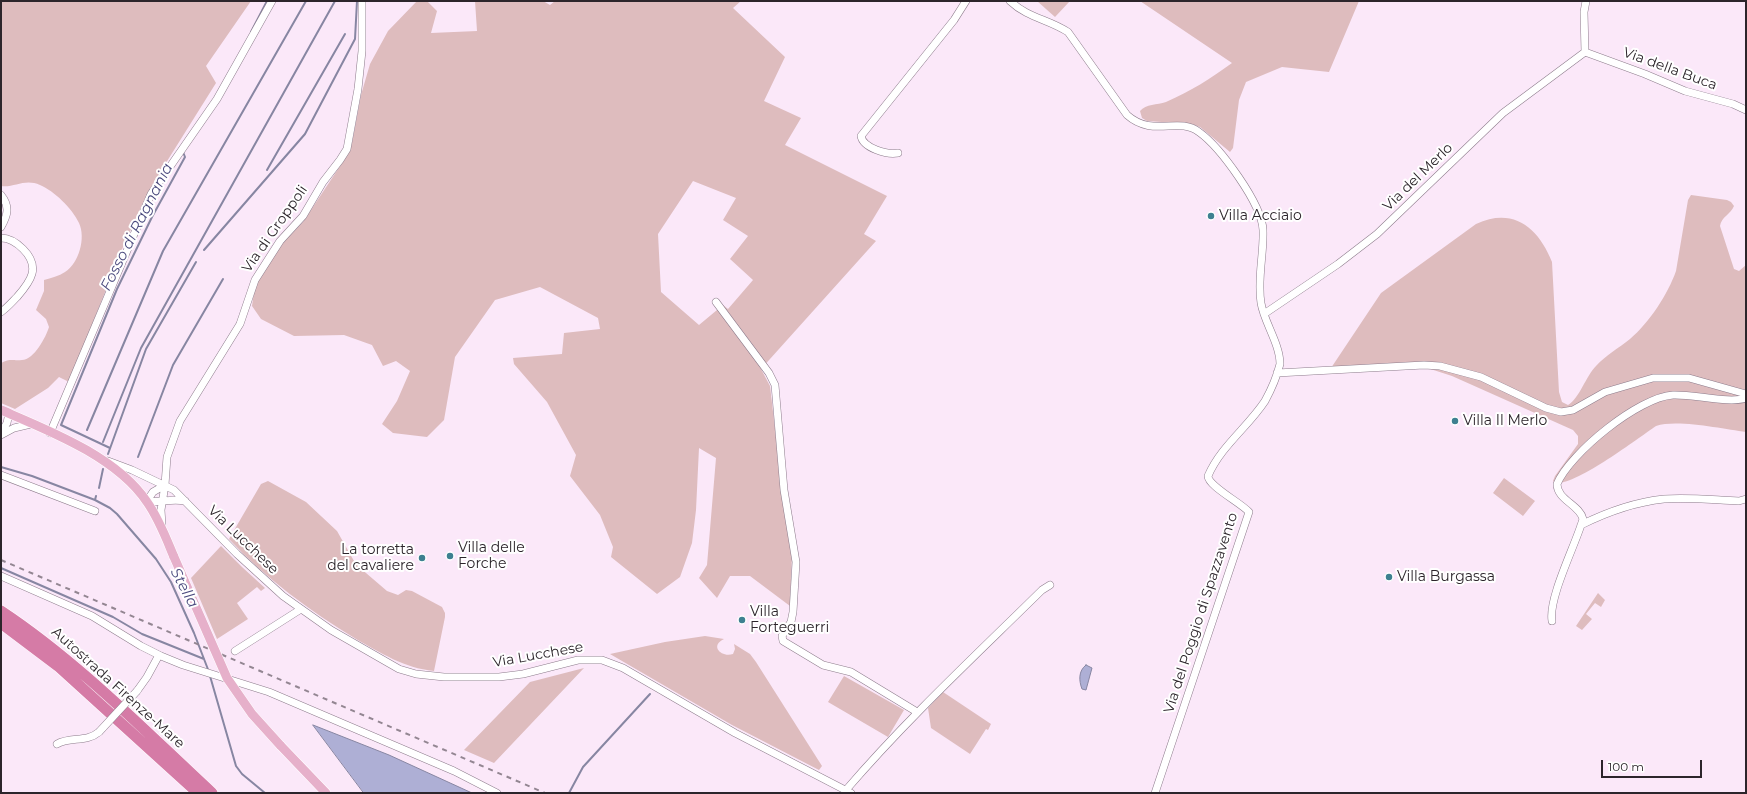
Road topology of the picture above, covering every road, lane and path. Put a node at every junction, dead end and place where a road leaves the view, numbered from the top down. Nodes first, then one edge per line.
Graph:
1 (272, 1) edge
2 (362, 1) edge
3 (966, 1) edge
4 (1010, 1) edge
5 (1586, 1) edge
6 (1586, 52) junction
7 (1746, 110) edge
8 (898, 153) dead end
9 (1, 195) edge
10 (1, 227) edge
11 (1, 238) edge
12 (716, 302) dead end
13 (1, 312) edge
14 (1264, 314) junction
15 (1277, 373) junction
16 (1746, 394) edge
17 (1746, 398) edge
18 (4, 412) edge
19 (31, 424) junction
20 (50, 433) junction
21 (1, 434) edge
22 (103, 460) junction
23 (1, 475) edge
24 (165, 485) junction
25 (1746, 499) edge
26 (147, 500) junction
27 (163, 501) junction
28 (185, 501) junction
29 (95, 511) dead end
30 (1581, 524) junction
31 (162, 527) junction
32 (1, 576) edge
33 (1050, 585) dead end
34 (301, 609) junction
35 (1, 611) edge
36 (1552, 621) dead end
37 (1, 623) edge
38 (235, 651) dead end
39 (159, 655) junction
40 (917, 712) junction
41 (57, 744) dead end
42 (849, 792) edge
43 (198, 793) edge
44 (212, 793) edge
45 (326, 793) edge
46 (497, 793) edge
47 (1155, 793) edge

1 - 20 street
2 - 24 street, Via di Groppoli
3 - 8 street
4 - 14 street, Via del Poggio di Spazzavento
5 - 6 street
6 - 7 street, Via della Buca
6 - 14 street, Via del Merlo
9 - 10 street
11 - 13 street
12 - 40 street
14 - 15 street, Via del Poggio di Spazzavento
15 - 16 street
15 - 47 street, Via del Poggio di Spazzavento
17 - 30 street
18 - 19 main road
18 - 21 street
19 - 20 main road
19 - 21 street
20 - 22 main road
22 - 24 street, Via Lucchese
22 - 26 main road
23 - 29 street
24 - 26 street
24 - 27 street, Via di Groppoli
24 - 28 street, Via Lucchese
25 - 30 street
26 - 27 street
26 - 31 main road
27 - 28 street
27 - 31 street
28 - 34 street, Via Lucchese
30 - 36 street
31 - 45 main road, bridge
32 - 39 street
33 - 40 street
34 - 38 street
34 - 42 street, Via Lucchese
35 - 44 highway, Autostrada Firenze-Mare
37 - 43 highway, Autostrada Firenze-Mare
39 - 41 street, bridge
39 - 46 street
40 - 42 street

